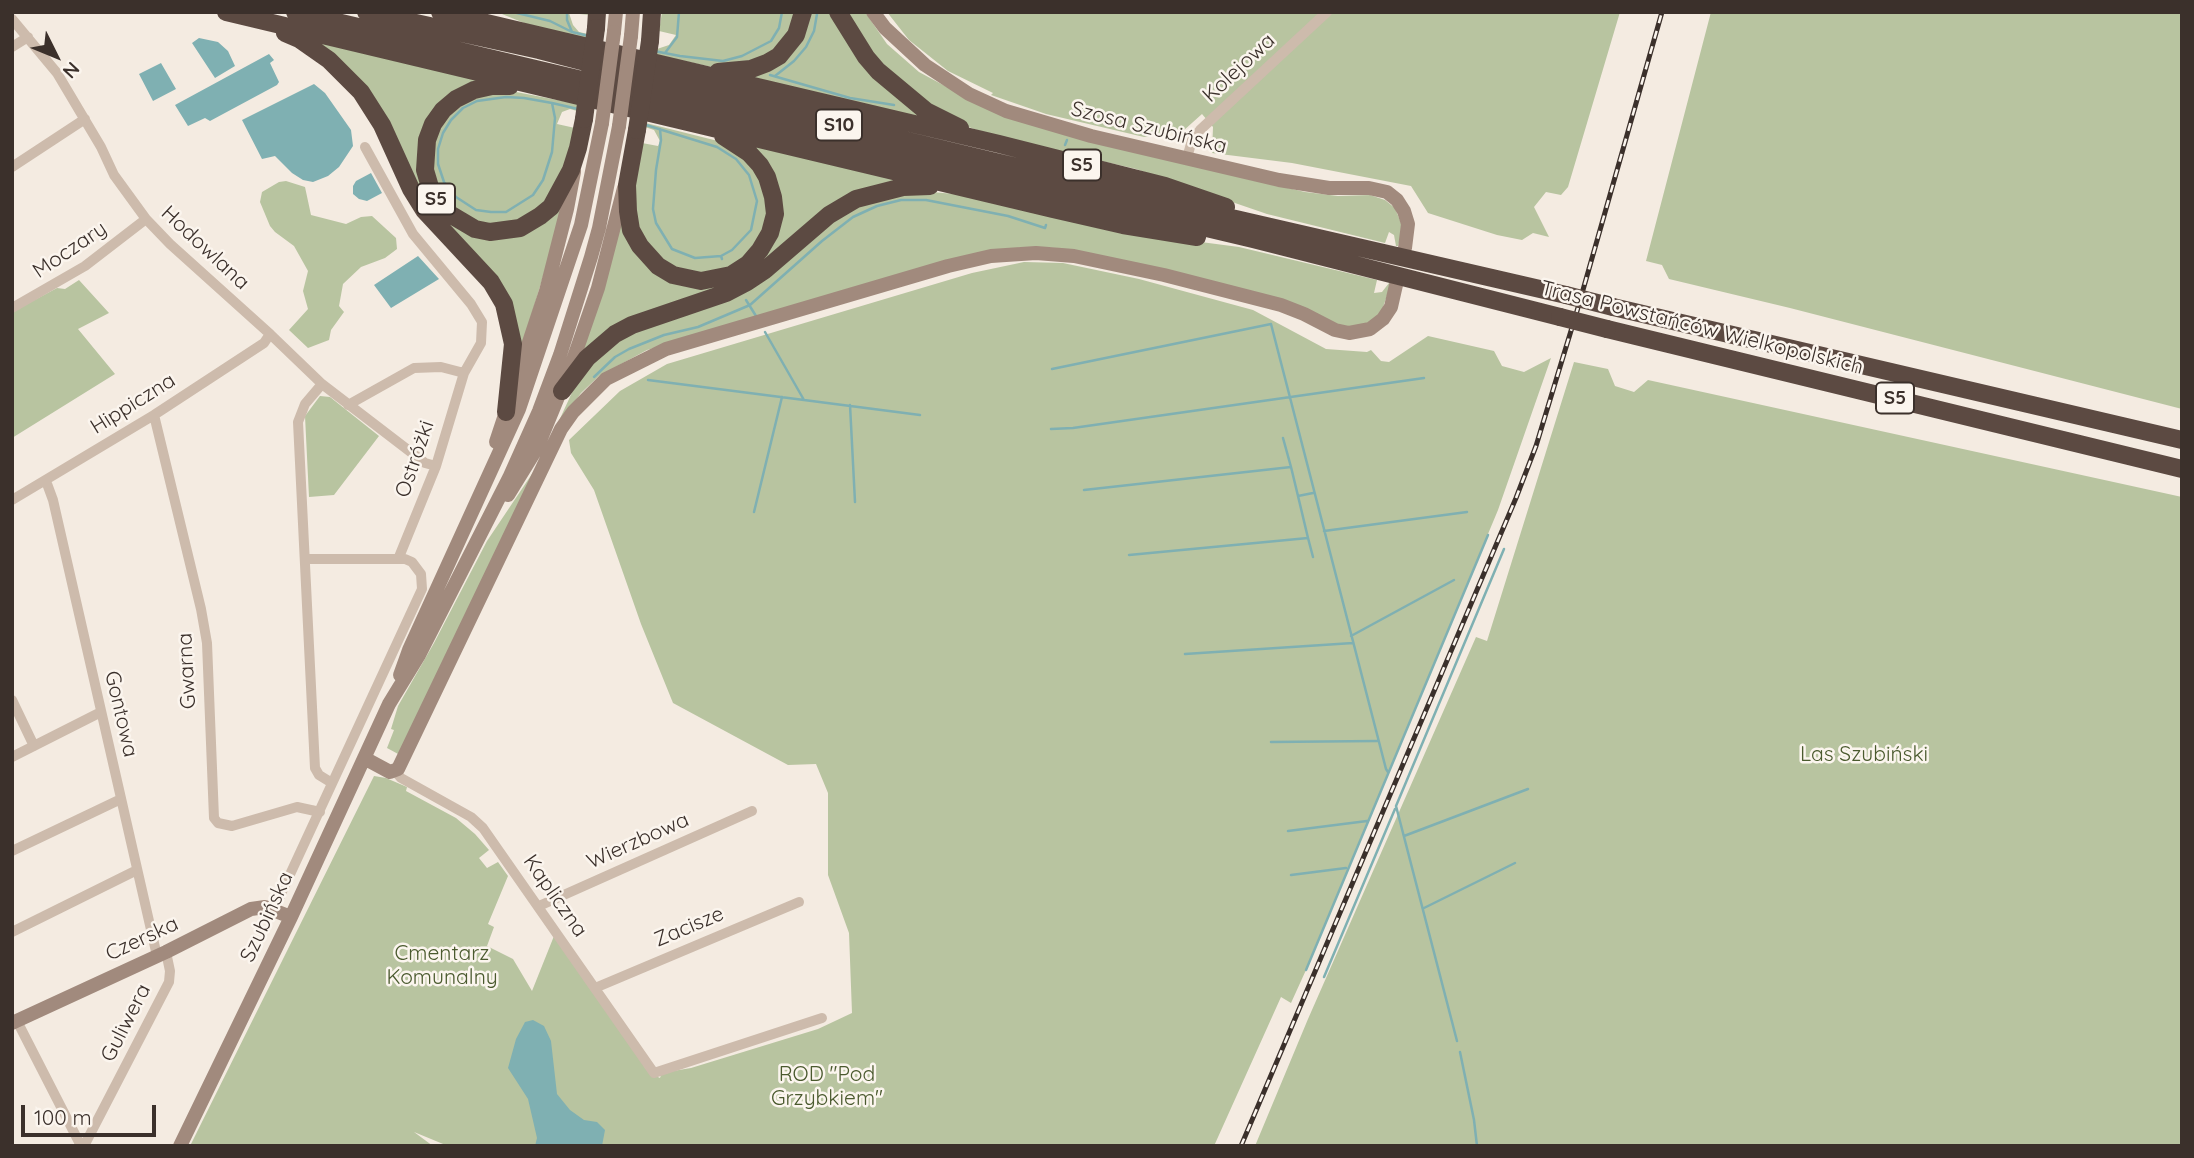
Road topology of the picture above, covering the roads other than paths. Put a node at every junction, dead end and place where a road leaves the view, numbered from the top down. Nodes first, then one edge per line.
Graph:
1 (226, 12) edge
2 (295, 12) edge
3 (366, 12) edge
4 (440, 12) edge
5 (487, 12) edge
6 (616, 12) edge
7 (634, 12) edge
8 (803, 12) edge
9 (838, 12) edge
10 (873, 12) edge
11 (1327, 12) edge
12 (246, 17) junction
13 (12, 19) edge
14 (597, 20) edge
15 (652, 23) edge
16 (541, 36) junction
17 (28, 37) junction
18 (12, 47) edge
19 (680, 70) junction
20 (538, 87) junction
21 (85, 119) junction
22 (691, 122) junction
23 (999, 144) junction
24 (365, 146) dead end
25 (578, 148) junction
26 (632, 156) junction
27 (1187, 158) junction
28 (12, 166) edge
29 (962, 188) junction
30 (146, 219) junction
31 (1312, 237) junction
32 (1253, 239) junction
33 (1405, 248) dead end
34 (1396, 285) dead end
35 (12, 308) edge
36 (270, 334) junction
37 (464, 373) junction
38 (322, 384) junction
39 (562, 391) junction
40 (348, 405) junction
41 (506, 412) junction
42 (155, 415) junction
43 (2182, 440) edge
44 (436, 466) junction
45 (2182, 469) edge
46 (46, 481) junction
47 (12, 500) edge
48 (471, 516) junction
49 (476, 541) junction
50 (400, 558) junction
51 (305, 559) junction
52 (12, 700) edge
53 (389, 705) junction
54 (101, 712) junction
55 (34, 746) junction
56 (12, 757) edge
57 (364, 758) junction
58 (395, 771) junction
59 (332, 783) junction
60 (121, 799) junction
61 (752, 811) dead end
62 (320, 812) junction
63 (12, 851) edge
64 (136, 870) junction
65 (799, 902) dead end
66 (539, 906) junction
67 (274, 909) junction
68 (291, 917) junction
69 (12, 932) edge
70 (162, 954) junction
71 (595, 988) junction
72 (822, 1018) dead end
73 (15, 1022) edge
74 (83, 1146) edge
75 (180, 1146) edge

1 - 12 highway
2 - 32 highway, S10
3 - 31 highway, S10
4 - 16 highway
5 - 16 highway
6 - 48 main road, bridge
7 - 49 main road, bridge
8 - 19 highway
9 - 23 highway, S5
10 - 27 main road, Szosa Szubińska
11 - 27 street, Kolejowa
12 - 20 highway
12 - 41 highway
13 - 17 street, Hodowlana
14 - 25 highway, S5, bridge
15 - 26 highway, bridge
16 - 19 highway
17 - 18 street
17 - 21 street, Hodowlana
19 - 23 highway
20 - 22 highway, S5
20 - 25 highway, S5
21 - 28 street
21 - 30 street, Hodowlana
22 - 26 highway
22 - 29 highway, S5
23 - 31 highway, S5
24 - 37 street, Ostróżki
25 - 41 main road
26 - 39 main road
27 - 33 main road, Szosa Szubińska
29 - 32 highway, S5
29 - 39 highway
30 - 35 street, Moczary
30 - 36 street, Hodowlana
31 - 43 highway, Trasa Powstańców Wielkopolskich / S5, bridge
32 - 45 highway, Trasa Powstańców Wielkopolskich / S5, bridge
34 - 58 main road
36 - 38 street, Hodowlana
36 - 42 street, Hippiczna
37 - 40 street
37 - 44 street, Ostróżki
38 - 40 street, Hodowlana
38 - 51 street
39 - 49 main road
40 - 44 street, Hodowlana
41 - 48 main road
42 - 46 street, Hippiczna
42 - 62 street, Gwarna
44 - 50 street, Ostróżki
46 - 47 street, Hippiczna
46 - 54 street, Gontowa
48 - 53 main road, Szubińska
49 - 53 main road, Szubińska
50 - 51 street
50 - 59 street, Szubińska
51 - 59 street
52 - 55 street
53 - 57 main road, Szubińska
54 - 55 street
54 - 60 street, Gontowa
55 - 56 street
57 - 58 main road
57 - 68 main road, Szubińska
58 - 66 street, Kapliczna
59 - 62 street, Szubińska
60 - 63 street
60 - 64 street, Gontowa
61 - 66 street, Wierzbowa
62 - 67 street, Szubińska
64 - 69 street
64 - 70 street, Gontowa
65 - 71 street, Zacisze
66 - 71 street, Kapliczna
67 - 68 main road
67 - 70 main road, Czerska
68 - 75 main road, Szubińska
70 - 73 main road, Czerska
70 - 74 street, Guliwera
71 - 72 street, Kapliczna
73 - 74 street

